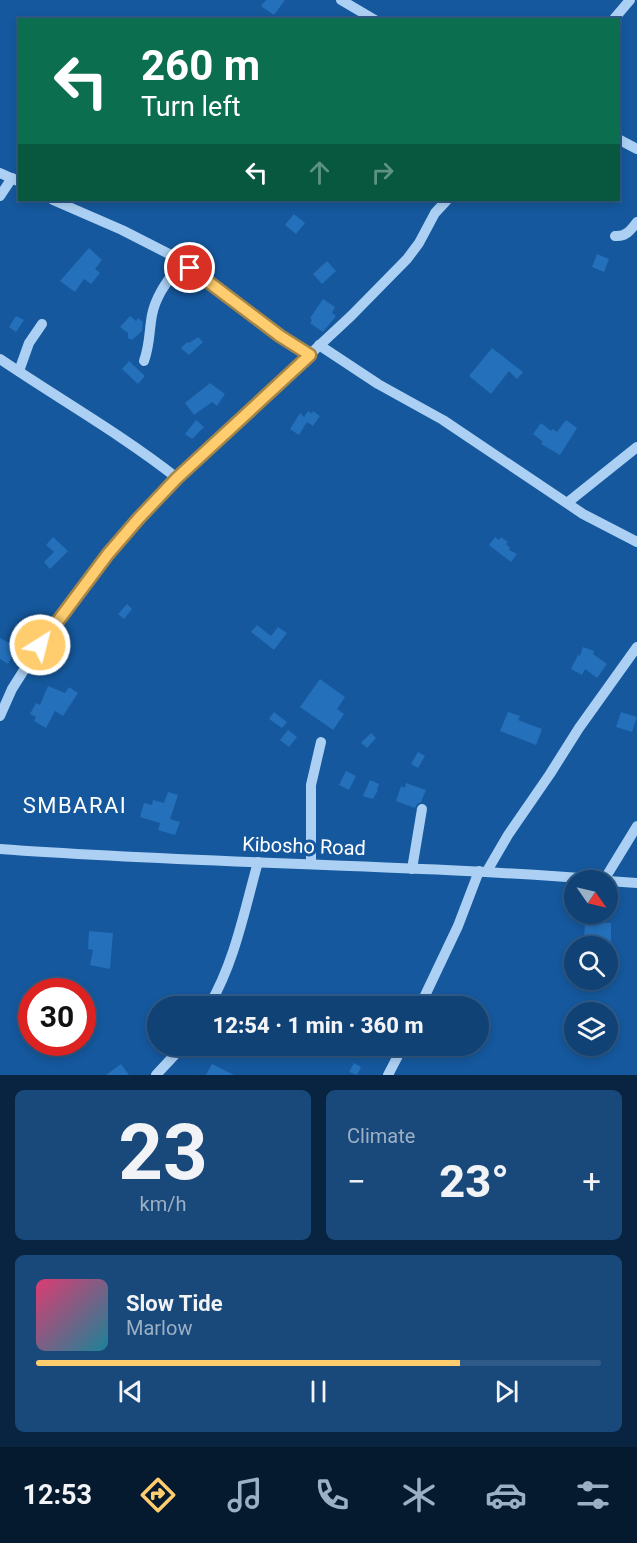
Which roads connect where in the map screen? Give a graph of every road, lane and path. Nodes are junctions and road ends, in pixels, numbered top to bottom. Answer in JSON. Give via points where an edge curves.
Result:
{"nodes":[{"id":1,"x":340,"y":0,"type":"edge"},
{"id":2,"x":630,"y":0,"type":"edge"},
{"id":3,"x":372,"y":18,"type":"edge"},
{"id":4,"x":615,"y":18,"type":"edge"},
{"id":5,"x":620,"y":140,"type":"edge"},
{"id":6,"x":637,"y":149,"type":"edge"},
{"id":7,"x":0,"y":173,"type":"edge"},
{"id":8,"x":16,"y":180,"type":"edge"},
{"id":9,"x":0,"y":196,"type":"edge"},
{"id":10,"x":55,"y":201,"type":"edge"},
{"id":11,"x":446,"y":201,"type":"edge"},
{"id":12,"x":637,"y":222,"type":"edge"},
{"id":13,"x":615,"y":236,"type":"dead end"},
{"id":14,"x":181,"y":262,"type":"junction"},
{"id":15,"x":42,"y":324,"type":"dead end"},
{"id":16,"x":319,"y":345,"type":"junction"},
{"id":17,"x":310,"y":355,"type":"junction"},
{"id":18,"x":0,"y":359,"type":"edge"},
{"id":19,"x":144,"y":360,"type":"dead end"},
{"id":20,"x":18,"y":371,"type":"junction"},
{"id":21,"x":637,"y":447,"type":"edge"},
{"id":22,"x":177,"y":478,"type":"junction"},
{"id":23,"x":567,"y":503,"type":"junction"},
{"id":24,"x":637,"y":542,"type":"edge"},
{"id":25,"x":637,"y":647,"type":"edge"},
{"id":26,"x":0,"y":716,"type":"edge"},
{"id":27,"x":321,"y":742,"type":"dead end"},
{"id":28,"x":422,"y":809,"type":"dead end"},
{"id":29,"x":637,"y":826,"type":"edge"},
{"id":30,"x":0,"y":849,"type":"edge"},
{"id":31,"x":258,"y":862,"type":"junction"},
{"id":32,"x":310,"y":864,"type":"junction"},
{"id":33,"x":412,"y":869,"type":"junction"},
{"id":34,"x":612,"y":870,"type":"edge"},
{"id":35,"x":483,"y":871,"type":"junction"},
{"id":36,"x":564,"y":877,"type":"edge"},
{"id":37,"x":618,"y":881,"type":"edge"},
{"id":38,"x":637,"y":883,"type":"edge"},
{"id":39,"x":215,"y":996,"type":"edge"},
{"id":40,"x":425,"y":996,"type":"edge"},
{"id":41,"x":174,"y":1056,"type":"edge"},
{"id":42,"x":398,"y":1056,"type":"edge"},
{"id":43,"x":156,"y":1075,"type":"edge"},
{"id":44,"x":388,"y":1075,"type":"edge"}],
"edges":[{"from":1,"to":3,"type":"street"},
{"from":2,"to":4,"type":"street"},
{"from":5,"to":6,"type":"street"},
{"from":7,"to":8,"type":"street"},
{"from":8,"to":9,"type":"street"},
{"from":10,"to":14,"type":"street","via":[[122,230]]},
{"from":11,"to":16,"type":"street","via":[[407,259]]},
{"from":12,"to":13,"type":"street","via":[[628,233]]},
{"from":14,"to":17,"type":"street"},
{"from":14,"to":19,"type":"street","via":[[155,303]]},
{"from":15,"to":20,"type":"street"},
{"from":16,"to":17,"type":"street"},
{"from":16,"to":23,"type":"street"},
{"from":17,"to":22,"type":"street"},
{"from":18,"to":20,"type":"street"},
{"from":20,"to":22,"type":"street"},
{"from":21,"to":23,"type":"street"},
{"from":22,"to":26,"type":"street","via":[[108,554],[48,632],[12,688]]},
{"from":23,"to":24,"type":"street"},
{"from":25,"to":35,"type":"street"},
{"from":27,"to":32,"type":"street","via":[[310,785]]},
{"from":28,"to":33,"type":"street"},
{"from":29,"to":34,"type":"street"},
{"from":30,"to":31,"type":"street","name":"Kibosho Road"},
{"from":31,"to":32,"type":"street","name":"Kibosho Road"},
{"from":31,"to":39,"type":"street","via":[[233,955]]},
{"from":32,"to":33,"type":"street","name":"Kibosho Road"},
{"from":33,"to":35,"type":"street","name":"Kibosho Road"},
{"from":35,"to":36,"type":"street","name":"Kibosho Road"},
{"from":35,"to":40,"type":"street"},
{"from":37,"to":38,"type":"street","name":"Kibosho Road"},
{"from":41,"to":43,"type":"street"},
{"from":42,"to":44,"type":"street"}]}
